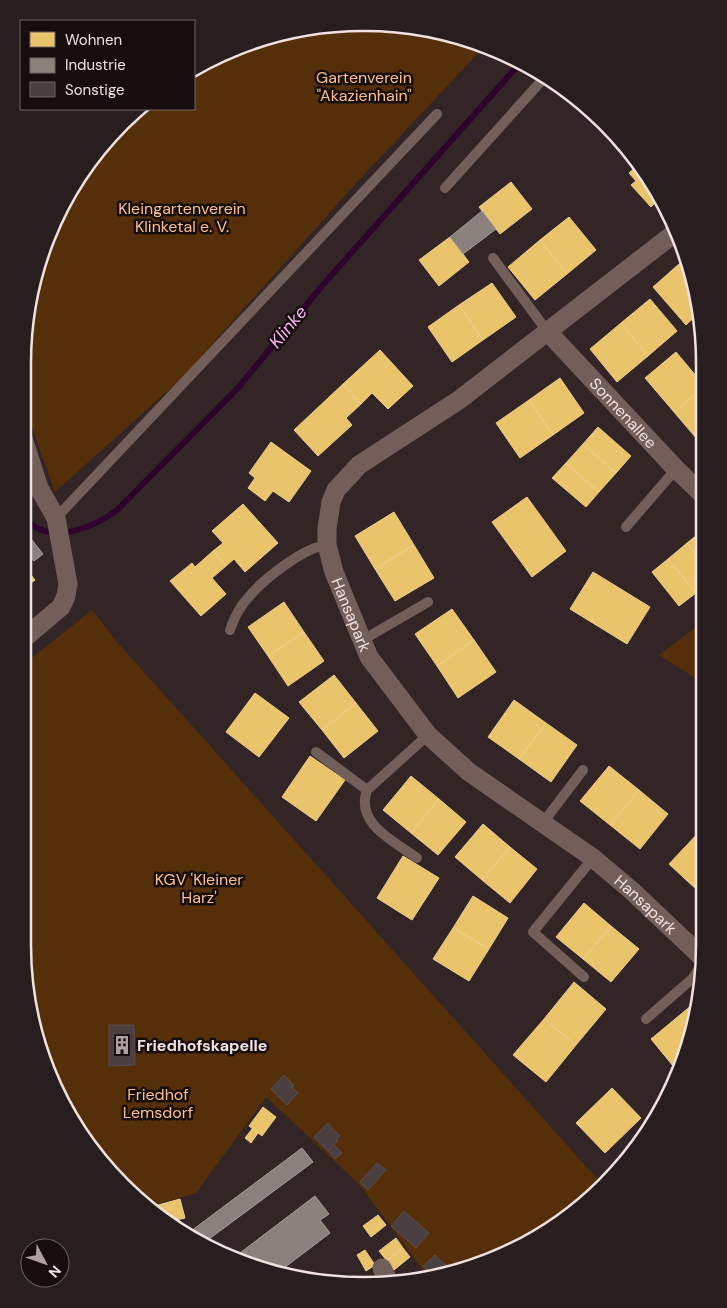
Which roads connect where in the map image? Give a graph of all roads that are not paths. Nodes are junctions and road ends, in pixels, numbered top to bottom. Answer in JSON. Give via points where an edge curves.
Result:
{"nodes":[{"id":1,"x":540,"y":82,"type":"edge"},
{"id":2,"x":437,"y":114,"type":"dead end"},
{"id":3,"x":445,"y":188,"type":"dead end"},
{"id":4,"x":670,"y":236,"type":"edge"},
{"id":5,"x":493,"y":258,"type":"dead end"},
{"id":6,"x":546,"y":331,"type":"junction"},
{"id":7,"x":31,"y":463,"type":"edge"},
{"id":8,"x":676,"y":469,"type":"junction"},
{"id":9,"x":696,"y":488,"type":"edge"},
{"id":10,"x":57,"y":523,"type":"junction"},
{"id":11,"x":626,"y":528,"type":"dead end"},
{"id":12,"x":328,"y":545,"type":"junction"},
{"id":13,"x":428,"y":602,"type":"dead end"},
{"id":14,"x":230,"y":630,"type":"dead end"},
{"id":15,"x":31,"y":633,"type":"edge"},
{"id":16,"x":361,"y":641,"type":"junction"},
{"id":17,"x":428,"y":736,"type":"junction"},
{"id":18,"x":316,"y":752,"type":"dead end"},
{"id":19,"x":583,"y":770,"type":"dead end"},
{"id":20,"x":367,"y":790,"type":"junction"},
{"id":21,"x":542,"y":824,"type":"junction"},
{"id":22,"x":417,"y":858,"type":"dead end"},
{"id":23,"x":593,"y":858,"type":"junction"},
{"id":24,"x":696,"y":952,"type":"edge"},
{"id":25,"x":694,"y":976,"type":"edge"},
{"id":26,"x":584,"y":977,"type":"dead end"},
{"id":27,"x":646,"y":1018,"type":"dead end"}],
"edges":[{"from":1,"to":3,"type":"lane"},
{"from":2,"to":10,"type":"lane"},
{"from":4,"to":6,"type":"street","name":"Hansapark"},
{"from":5,"to":6,"type":"lane"},
{"from":6,"to":8,"type":"street","name":"Sonnenallee"},
{"from":6,"to":12,"type":"street","name":"Hansapark","via":[[459,400],[351,472],[339,485],[331,502]]},
{"from":7,"to":10,"type":"street","via":[[39,488]]},
{"from":8,"to":9,"type":"street","name":"Sonnenallee"},
{"from":8,"to":11,"type":"lane"},
{"from":10,"to":15,"type":"street","via":[[68,584],[65,600],[56,613]]},
{"from":12,"to":14,"type":"lane","via":[[304,553],[258,587],[241,606]]},
{"from":12,"to":16,"type":"street","name":"Hansapark","via":[[334,572]]},
{"from":13,"to":16,"type":"lane"},
{"from":16,"to":17,"type":"street","name":"Hansapark","via":[[369,657]]},
{"from":17,"to":20,"type":"lane"},
{"from":17,"to":21,"type":"street","name":"Hansapark","via":[[469,772]]},
{"from":18,"to":20,"type":"lane"},
{"from":19,"to":21,"type":"lane"},
{"from":20,"to":22,"type":"lane","via":[[363,801],[371,824]]},
{"from":21,"to":23,"type":"street","name":"Hansapark"},
{"from":23,"to":24,"type":"street","name":"Hansapark"},
{"from":23,"to":26,"type":"lane","via":[[533,932]]},
{"from":25,"to":27,"type":"lane"}]}
